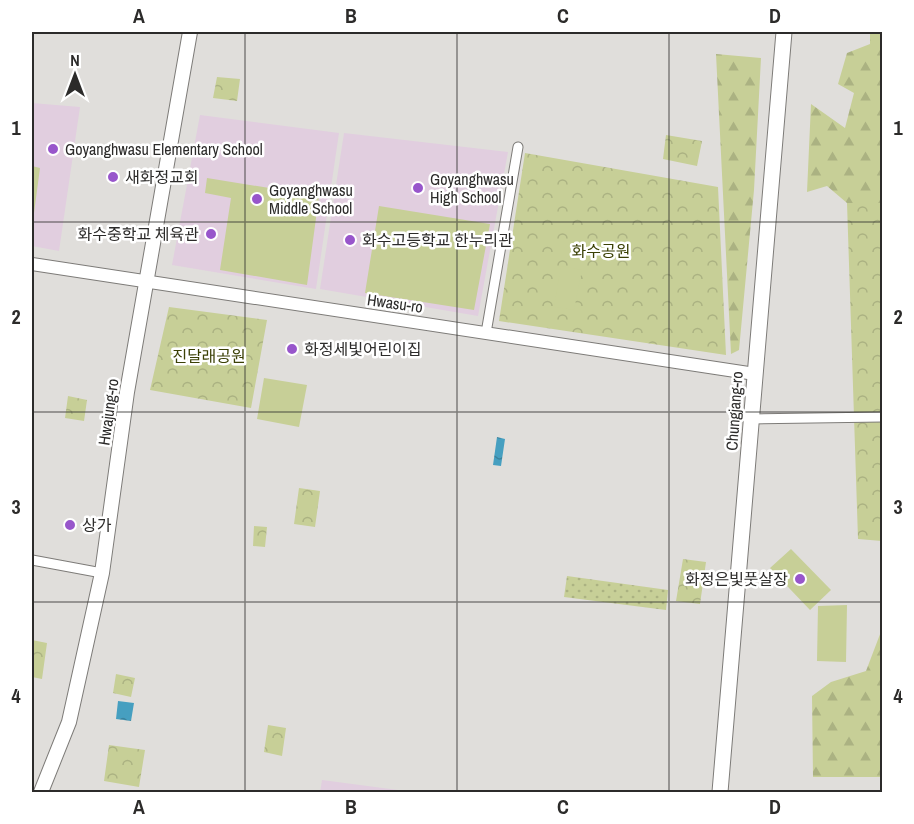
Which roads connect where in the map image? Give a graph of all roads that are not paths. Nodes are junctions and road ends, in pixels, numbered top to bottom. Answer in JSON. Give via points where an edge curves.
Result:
{"nodes":[{"id":1,"x":190,"y":32,"type":"edge"},
{"id":2,"x":784,"y":32,"type":"edge"},
{"id":3,"x":518,"y":147,"type":"dead end"},
{"id":4,"x":32,"y":264,"type":"edge"},
{"id":5,"x":148,"y":282,"type":"junction"},
{"id":6,"x":486,"y":333,"type":"junction"},
{"id":7,"x":754,"y":374,"type":"junction"},
{"id":8,"x":882,"y":417,"type":"edge"},
{"id":9,"x":751,"y":419,"type":"junction"},
{"id":10,"x":32,"y":560,"type":"edge"},
{"id":11,"x":102,"y":573,"type":"junction"},
{"id":12,"x":41,"y":792,"type":"edge"},
{"id":13,"x":720,"y":792,"type":"edge"}],
"edges":[{"from":1,"to":5,"type":"main road","name":"Hwajung-ro"},
{"from":2,"to":7,"type":"main road","name":"Chungjang-ro"},
{"from":3,"to":6,"type":"street"},
{"from":4,"to":5,"type":"street","name":"Hwasu-ro"},
{"from":5,"to":6,"type":"street","name":"Hwasu-ro"},
{"from":5,"to":11,"type":"main road","name":"Hwajung-ro","via":[[127,392]]},
{"from":6,"to":7,"type":"street","name":"Hwasu-ro"},
{"from":7,"to":9,"type":"main road","name":"Chungjang-ro"},
{"from":8,"to":9,"type":"street"},
{"from":9,"to":13,"type":"main road","name":"Chungjang-ro"},
{"from":10,"to":11,"type":"street"},
{"from":11,"to":12,"type":"main road","name":"Hwajung-ro","via":[[69,722]]}]}
